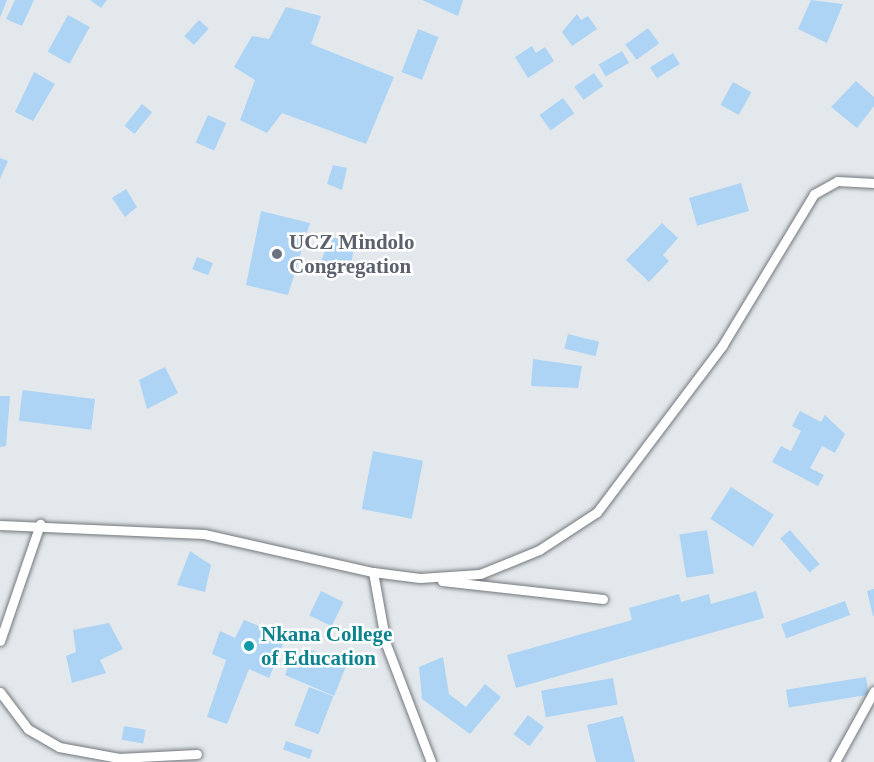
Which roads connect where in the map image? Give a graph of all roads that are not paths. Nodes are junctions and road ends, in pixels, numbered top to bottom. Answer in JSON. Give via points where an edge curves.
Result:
{"nodes":[{"id":1,"x":874,"y":183,"type":"edge"},
{"id":2,"x":40,"y":524,"type":"junction"},
{"id":3,"x":0,"y":525,"type":"edge"},
{"id":4,"x":373,"y":572,"type":"junction"},
{"id":5,"x":420,"y":578,"type":"junction"},
{"id":6,"x":603,"y":599,"type":"dead end"},
{"id":7,"x":0,"y":641,"type":"edge"},
{"id":8,"x":874,"y":691,"type":"edge"},
{"id":9,"x":0,"y":692,"type":"edge"},
{"id":10,"x":197,"y":754,"type":"dead end"},
{"id":11,"x":431,"y":762,"type":"edge"},
{"id":12,"x":835,"y":762,"type":"edge"}],
"edges":[{"from":1,"to":5,"type":"lane","via":[[837,181],[814,194],[722,346],[597,512],[539,550],[480,574]]},
{"from":2,"to":3,"type":"lane"},
{"from":2,"to":4,"type":"lane","via":[[204,534]]},
{"from":2,"to":7,"type":"lane"},
{"from":4,"to":5,"type":"lane"},
{"from":4,"to":11,"type":"lane","via":[[386,644]]},
{"from":5,"to":6,"type":"lane"},
{"from":8,"to":12,"type":"lane"},
{"from":9,"to":10,"type":"lane","via":[[28,729],[59,747],[119,758]]}]}
